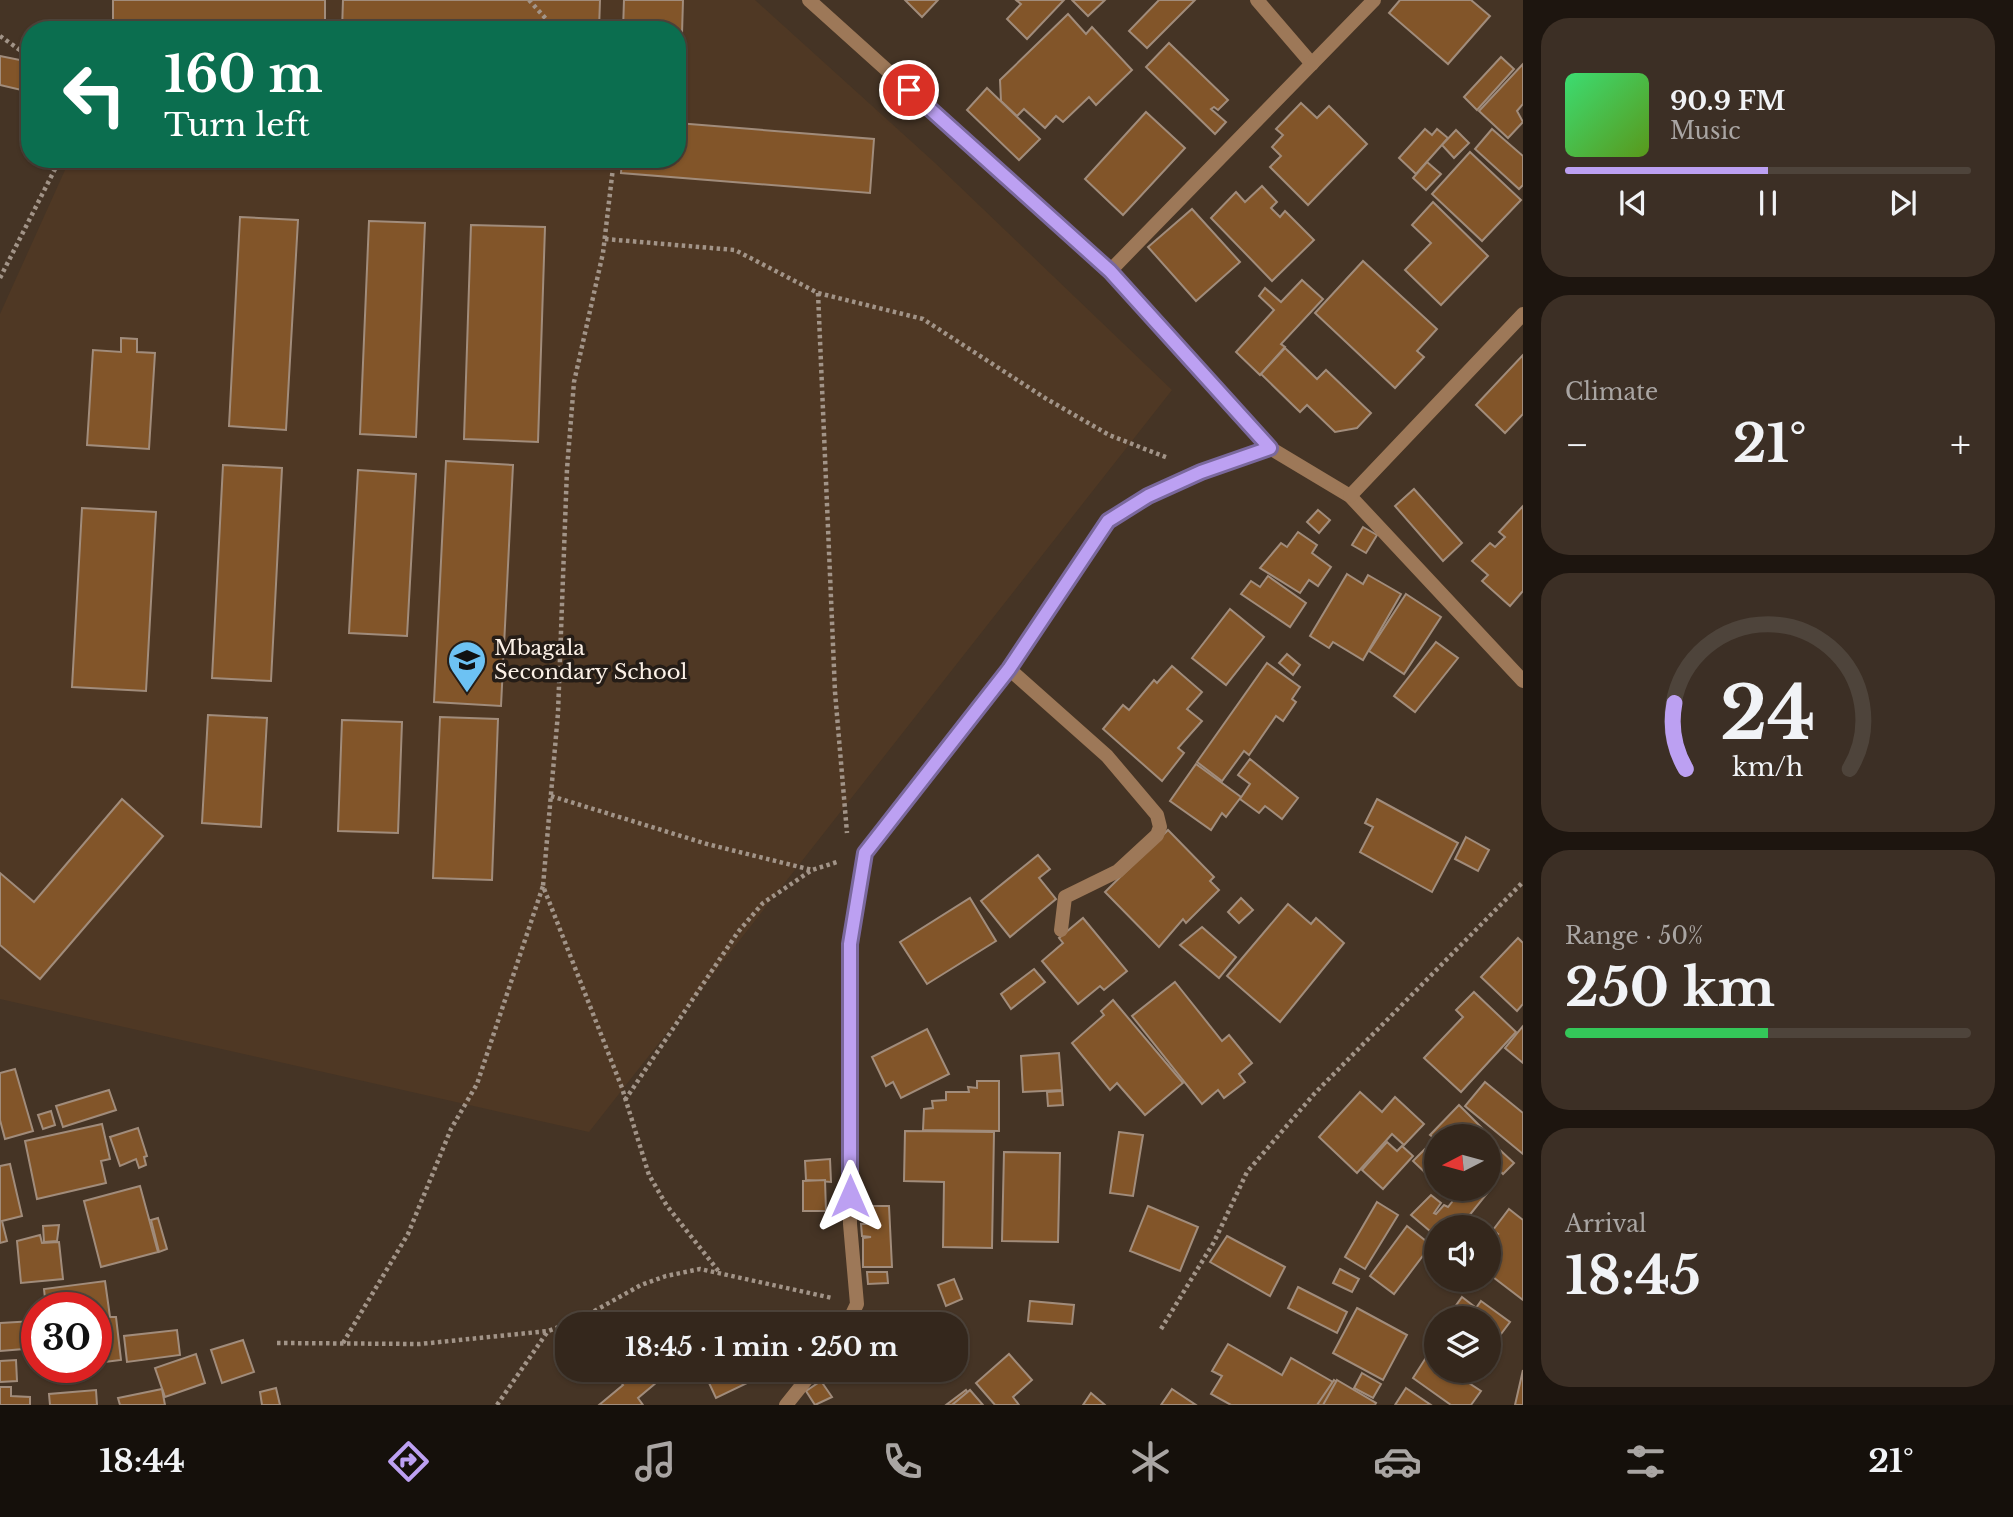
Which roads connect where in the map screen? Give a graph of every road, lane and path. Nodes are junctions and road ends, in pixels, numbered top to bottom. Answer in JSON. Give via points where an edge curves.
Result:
{"nodes":[{"id":1,"x":529,"y":0,"type":"edge"},
{"id":2,"x":808,"y":0,"type":"edge"},
{"id":3,"x":1257,"y":0,"type":"edge"},
{"id":4,"x":1374,"y":0,"type":"edge"},
{"id":5,"x":548,"y":21,"type":"edge"},
{"id":6,"x":0,"y":36,"type":"edge"},
{"id":7,"x":21,"y":51,"type":"edge"},
{"id":8,"x":1312,"y":64,"type":"junction"},
{"id":9,"x":55,"y":168,"type":"edge"},
{"id":10,"x":613,"y":168,"type":"edge"},
{"id":11,"x":605,"y":239,"type":"junction"},
{"id":12,"x":1110,"y":271,"type":"junction"},
{"id":13,"x":0,"y":278,"type":"edge"},
{"id":14,"x":818,"y":293,"type":"junction"},
{"id":15,"x":1523,"y":314,"type":"edge"},
{"id":16,"x":1270,"y":448,"type":"junction"},
{"id":17,"x":1201,"y":472,"type":"junction"},
{"id":18,"x":1350,"y":496,"type":"junction"},
{"id":19,"x":1009,"y":669,"type":"junction"},
{"id":20,"x":1523,"y":681,"type":"edge"},
{"id":21,"x":551,"y":796,"type":"junction"},
{"id":22,"x":865,"y":853,"type":"junction"},
{"id":23,"x":849,"y":858,"type":"junction"},
{"id":24,"x":812,"y":870,"type":"junction"},
{"id":25,"x":1523,"y":882,"type":"edge"},
{"id":26,"x":544,"y":886,"type":"junction"},
{"id":27,"x":1061,"y":930,"type":"dead end"},
{"id":28,"x":625,"y":1100,"type":"junction"},
{"id":29,"x":720,"y":1273,"type":"junction"},
{"id":30,"x":857,"y":1304,"type":"junction"},
{"id":31,"x":853,"y":1312,"type":"edge"},
{"id":32,"x":1161,"y":1329,"type":"dead end"},
{"id":33,"x":548,"y":1331,"type":"junction"},
{"id":34,"x":277,"y":1343,"type":"dead end"},
{"id":35,"x":342,"y":1344,"type":"junction"},
{"id":36,"x":804,"y":1382,"type":"edge"},
{"id":37,"x":497,"y":1405,"type":"edge"},
{"id":38,"x":786,"y":1405,"type":"edge"}],
"edges":[{"from":1,"to":5,"type":"path"},
{"from":2,"to":12,"type":"street"},
{"from":3,"to":8,"type":"street"},
{"from":4,"to":8,"type":"street"},
{"from":6,"to":7,"type":"path"},
{"from":8,"to":12,"type":"street"},
{"from":9,"to":13,"type":"path"},
{"from":10,"to":11,"type":"path"},
{"from":11,"to":14,"type":"path","via":[[735,250]]},
{"from":11,"to":21,"type":"path","via":[[574,382]]},
{"from":12,"to":16,"type":"street"},
{"from":14,"to":17,"type":"path","via":[[923,319],[1109,435]]},
{"from":14,"to":23,"type":"path","via":[[835,692]]},
{"from":15,"to":18,"type":"street"},
{"from":16,"to":17,"type":"street"},
{"from":16,"to":18,"type":"street"},
{"from":17,"to":19,"type":"street","via":[[1108,521]]},
{"from":18,"to":20,"type":"street"},
{"from":19,"to":22,"type":"street"},
{"from":19,"to":27,"type":"street","via":[[1107,756],[1157,815],[1160,827],[1118,872],[1065,897]]},
{"from":21,"to":24,"type":"path","via":[[707,844]]},
{"from":21,"to":26,"type":"path"},
{"from":22,"to":23,"type":"path"},
{"from":22,"to":30,"type":"street","via":[[850,944],[850,1224]]},
{"from":23,"to":24,"type":"path"},
{"from":24,"to":28,"type":"path","via":[[763,903],[738,932]]},
{"from":25,"to":32,"type":"path","via":[[1315,1093],[1247,1172],[1214,1242]]},
{"from":26,"to":28,"type":"path"},
{"from":26,"to":35,"type":"path","via":[[477,1084],[451,1129],[408,1234]]},
{"from":28,"to":29,"type":"path","via":[[649,1175],[667,1206]]},
{"from":29,"to":30,"type":"path"},
{"from":29,"to":33,"type":"path","via":[[700,1269],[666,1276]]},
{"from":30,"to":31,"type":"street"},
{"from":33,"to":35,"type":"path","via":[[419,1344]]},
{"from":33,"to":37,"type":"path"},
{"from":34,"to":35,"type":"path"},
{"from":36,"to":38,"type":"street"}]}
